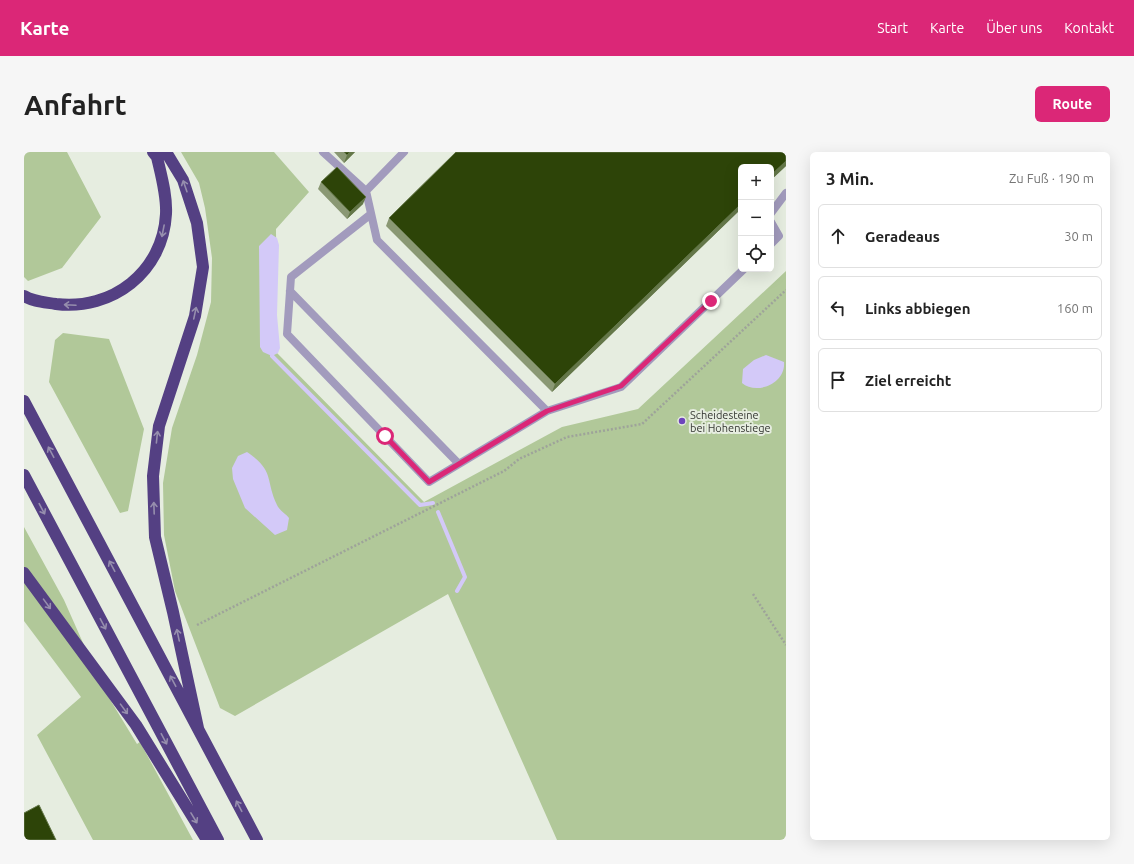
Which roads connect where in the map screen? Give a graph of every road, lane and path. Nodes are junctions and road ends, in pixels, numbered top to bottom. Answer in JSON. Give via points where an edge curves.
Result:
{"nodes":[{"id":1,"x":153,"y":152,"type":"edge"},
{"id":2,"x":166,"y":152,"type":"edge"},
{"id":3,"x":323,"y":152,"type":"edge"},
{"id":4,"x":404,"y":152,"type":"edge"},
{"id":5,"x":366,"y":191,"type":"junction"},
{"id":6,"x":786,"y":193,"type":"edge"},
{"id":7,"x":774,"y":209,"type":"edge"},
{"id":8,"x":371,"y":214,"type":"junction"},
{"id":9,"x":774,"y":227,"type":"edge"},
{"id":10,"x":774,"y":241,"type":"edge"},
{"id":11,"x":741,"y":272,"type":"edge"},
{"id":12,"x":786,"y":290,"type":"edge"},
{"id":13,"x":290,"y":291,"type":"junction"},
{"id":14,"x":24,"y":296,"type":"edge"},
{"id":15,"x":24,"y":401,"type":"edge"},
{"id":16,"x":547,"y":411,"type":"junction"},
{"id":17,"x":459,"y":464,"type":"junction"},
{"id":18,"x":24,"y":475,"type":"edge"},
{"id":19,"x":24,"y":573,"type":"edge"},
{"id":20,"x":753,"y":594,"type":"dead end"},
{"id":21,"x":197,"y":625,"type":"dead end"},
{"id":22,"x":786,"y":645,"type":"edge"},
{"id":23,"x":198,"y":728,"type":"junction"},
{"id":24,"x":207,"y":840,"type":"edge"},
{"id":25,"x":218,"y":840,"type":"edge"},
{"id":26,"x":257,"y":840,"type":"edge"}],
"edges":[{"from":1,"to":14,"type":"highway","one_way":true,"via":[[165,192],[166,214],[160,243],[146,269],[121,291],[94,303],[73,306],[33,301]]},
{"from":23,"to":2,"type":"highway","one_way":true,"via":[[155,537],[153,476],[159,426],[195,316],[203,268],[197,223],[183,180]]},
{"from":3,"to":5,"type":"lane"},
{"from":4,"to":5,"type":"lane"},
{"from":5,"to":8,"type":"lane"},
{"from":6,"to":7,"type":"lane"},
{"from":8,"to":13,"type":"lane","via":[[291,277]]},
{"from":8,"to":16,"type":"lane","via":[[377,240]]},
{"from":9,"to":10,"type":"lane","via":[[779,236]]},
{"from":11,"to":16,"type":"lane","via":[[621,386]]},
{"from":12,"to":21,"type":"path","via":[[642,424],[567,437],[519,459],[504,471]]},
{"from":13,"to":17,"type":"lane"},
{"from":13,"to":17,"type":"lane","via":[[287,334],[429,482]]},
{"from":23,"to":15,"type":"highway","one_way":true},
{"from":16,"to":17,"type":"lane"},
{"from":18,"to":25,"type":"highway","one_way":true},
{"from":19,"to":24,"type":"highway","one_way":true,"via":[[136,725]]},
{"from":20,"to":22,"type":"path"},
{"from":26,"to":23,"type":"highway","one_way":true}]}
